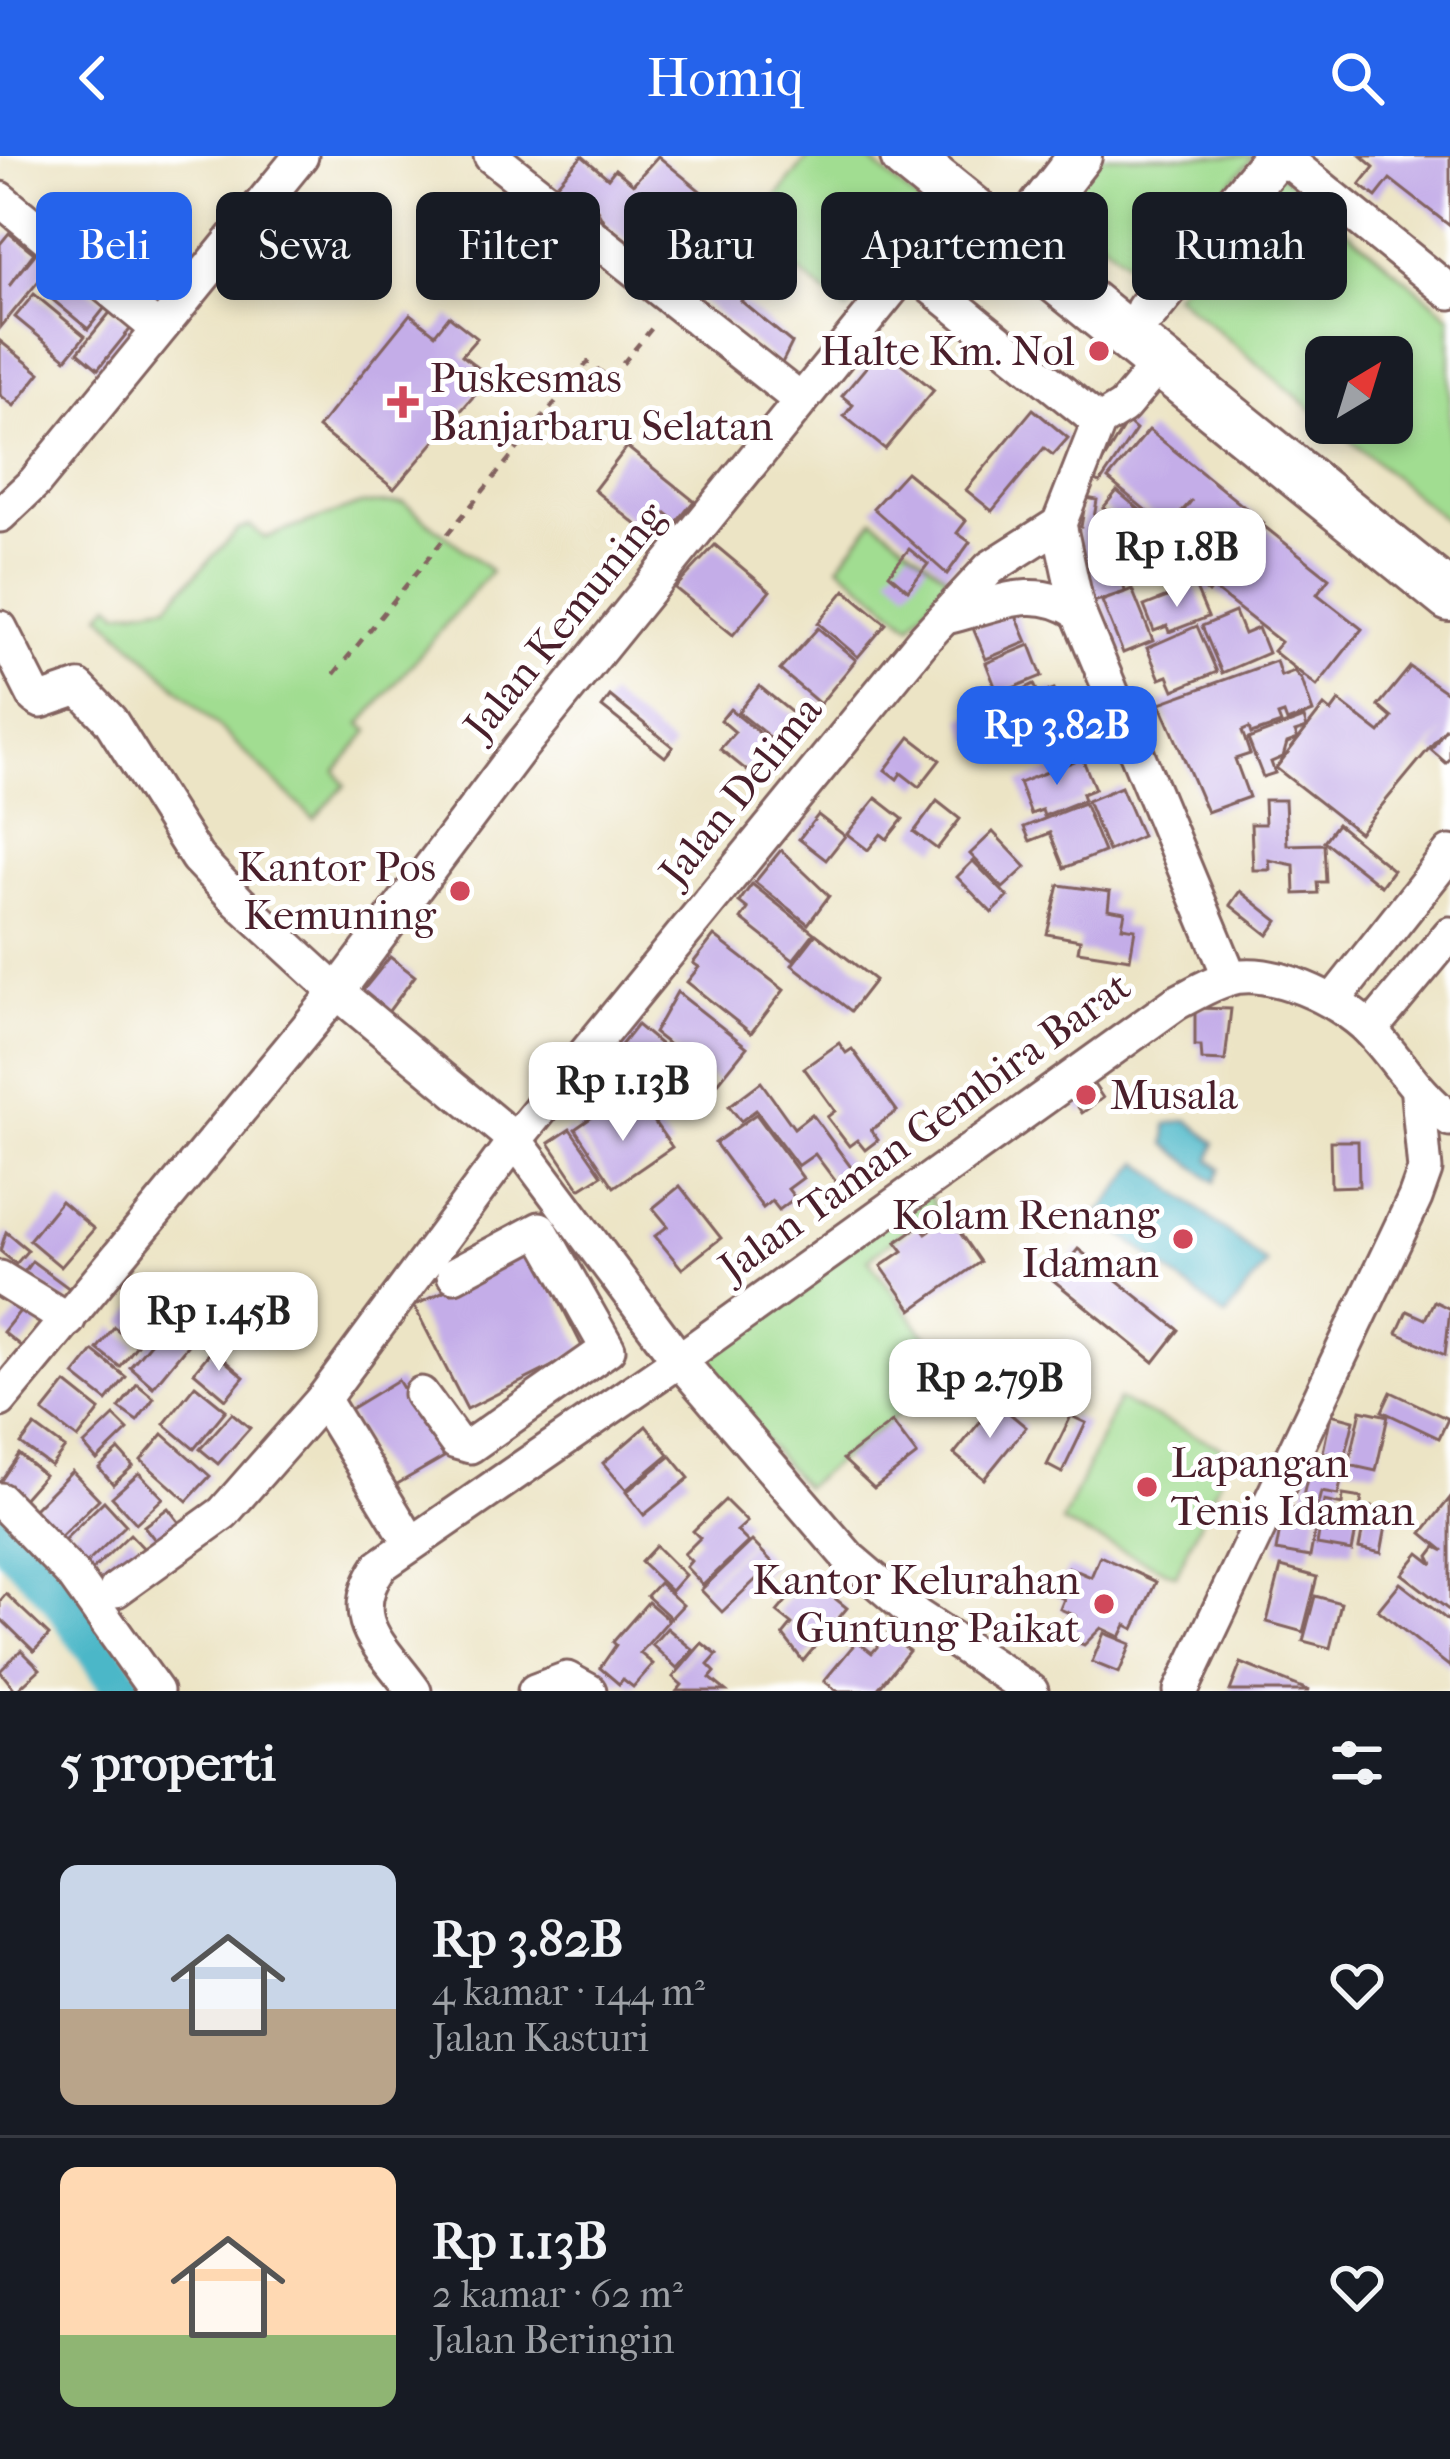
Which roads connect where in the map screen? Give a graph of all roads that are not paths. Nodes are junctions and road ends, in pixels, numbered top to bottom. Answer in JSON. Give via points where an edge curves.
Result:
{"nodes":[{"id":1,"x":301,"y":156,"type":"edge"},
{"id":2,"x":491,"y":156,"type":"edge"},
{"id":3,"x":905,"y":156,"type":"edge"},
{"id":4,"x":1080,"y":156,"type":"edge"},
{"id":5,"x":1279,"y":156,"type":"edge"},
{"id":6,"x":960,"y":179,"type":"edge"},
{"id":7,"x":1052,"y":192,"type":"edge"},
{"id":8,"x":0,"y":199,"type":"edge"},
{"id":9,"x":1108,"y":279,"type":"edge"},
{"id":10,"x":1450,"y":292,"type":"edge"},
{"id":11,"x":883,"y":300,"type":"edge"},
{"id":12,"x":948,"y":300,"type":"edge"},
{"id":13,"x":1147,"y":311,"type":"junction"},
{"id":14,"x":158,"y":328,"type":"junction"},
{"id":15,"x":1160,"y":363,"type":"junction"},
{"id":16,"x":800,"y":400,"type":"junction"},
{"id":17,"x":1100,"y":422,"type":"junction"},
{"id":18,"x":0,"y":515,"type":"edge"},
{"id":19,"x":1059,"y":524,"type":"junction"},
{"id":20,"x":1450,"y":555,"type":"edge"},
{"id":21,"x":1450,"y":597,"type":"edge"},
{"id":22,"x":1078,"y":612,"type":"junction"},
{"id":23,"x":946,"y":617,"type":"junction"},
{"id":24,"x":0,"y":628,"type":"edge"},
{"id":25,"x":1450,"y":853,"type":"edge"},
{"id":26,"x":1450,"y":934,"type":"edge"},
{"id":27,"x":1230,"y":977,"type":"junction"},
{"id":28,"x":337,"y":992,"type":"junction"},
{"id":29,"x":1333,"y":1001,"type":"junction"},
{"id":30,"x":1370,"y":1030,"type":"junction"},
{"id":31,"x":1418,"y":1095,"type":"junction"},
{"id":32,"x":1450,"y":1119,"type":"edge"},
{"id":33,"x":515,"y":1140,"type":"junction"},
{"id":34,"x":1450,"y":1172,"type":"edge"},
{"id":35,"x":1415,"y":1198,"type":"junction"},
{"id":36,"x":598,"y":1251,"type":"junction"},
{"id":37,"x":454,"y":1275,"type":"dead end"},
{"id":38,"x":568,"y":1277,"type":"junction"},
{"id":39,"x":0,"y":1278,"type":"edge"},
{"id":40,"x":68,"y":1320,"type":"junction"},
{"id":41,"x":679,"y":1360,"type":"junction"},
{"id":42,"x":422,"y":1394,"type":"dead end"},
{"id":43,"x":322,"y":1399,"type":"junction"},
{"id":44,"x":0,"y":1400,"type":"edge"},
{"id":45,"x":0,"y":1500,"type":"edge"},
{"id":46,"x":411,"y":1543,"type":"junction"},
{"id":47,"x":116,"y":1590,"type":"dead end"},
{"id":48,"x":156,"y":1691,"type":"edge"},
{"id":49,"x":414,"y":1691,"type":"edge"},
{"id":50,"x":535,"y":1691,"type":"edge"},
{"id":51,"x":589,"y":1691,"type":"edge"},
{"id":52,"x":1031,"y":1691,"type":"edge"},
{"id":53,"x":1181,"y":1691,"type":"edge"}],
"edges":[{"from":1,"to":14,"type":"street"},
{"from":2,"to":16,"type":"street"},
{"from":3,"to":6,"type":"highway"},
{"from":4,"to":7,"type":"main road"},
{"from":5,"to":10,"type":"street"},
{"from":5,"to":13,"type":"main road"},
{"from":6,"to":15,"type":"highway"},
{"from":8,"to":14,"type":"street"},
{"from":9,"to":13,"type":"highway"},
{"from":11,"to":16,"type":"street","name":"Jalan Kemuning"},
{"from":12,"to":17,"type":"street"},
{"from":13,"to":20,"type":"highway"},
{"from":14,"to":18,"type":"street"},
{"from":15,"to":17,"type":"street"},
{"from":15,"to":21,"type":"highway"},
{"from":16,"to":28,"type":"street","name":"Jalan Kemuning","via":[[413,884]]},
{"from":17,"to":19,"type":"street"},
{"from":19,"to":22,"type":"street"},
{"from":19,"to":23,"type":"street","name":"Jalan Delima","via":[[990,568]]},
{"from":22,"to":23,"type":"street","via":[[1028,594]]},
{"from":22,"to":27,"type":"street"},
{"from":23,"to":33,"type":"street","name":"Jalan Delima"},
{"from":24,"to":28,"type":"street","via":[[35,697],[79,688],[110,720],[197,857]]},
{"from":25,"to":29,"type":"street"},
{"from":26,"to":30,"type":"street"},
{"from":27,"to":29,"type":"street"},
{"from":27,"to":41,"type":"street","name":"Jalan Taman Gembira Barat","via":[[1176,1003]]},
{"from":28,"to":33,"type":"street"},
{"from":28,"to":40,"type":"street","name":"Jalan Kemuning"},
{"from":29,"to":30,"type":"street"},
{"from":30,"to":31,"type":"street"},
{"from":31,"to":32,"type":"street"},
{"from":31,"to":35,"type":"street","via":[[1425,1170]]},
{"from":33,"to":36,"type":"street"},
{"from":33,"to":43,"type":"street","name":"Jalan Delima"},
{"from":34,"to":35,"type":"street"},
{"from":35,"to":53,"type":"street"},
{"from":36,"to":38,"type":"street"},
{"from":36,"to":41,"type":"street"},
{"from":37,"to":38,"type":"street","via":[[540,1228]]},
{"from":38,"to":42,"type":"street","via":[[608,1349],[470,1445],[456,1442]]},
{"from":39,"to":40,"type":"street"},
{"from":40,"to":44,"type":"street","name":"Jalan Kemuning"},
{"from":41,"to":46,"type":"street","name":"Jalan Taman Gembira Barat"},
{"from":41,"to":52,"type":"street","via":[[849,1558],[917,1616]]},
{"from":43,"to":46,"type":"street"},
{"from":43,"to":47,"type":"street","name":"Jalan Delima","via":[[223,1513]]},
{"from":45,"to":48,"type":"street","via":[[74,1576]]},
{"from":46,"to":49,"type":"street","name":"Jalan Taman Gembira Barat","via":[[380,1566],[360,1603],[364,1622]]},
{"from":50,"to":51,"type":"street","via":[[567,1679]]}]}
